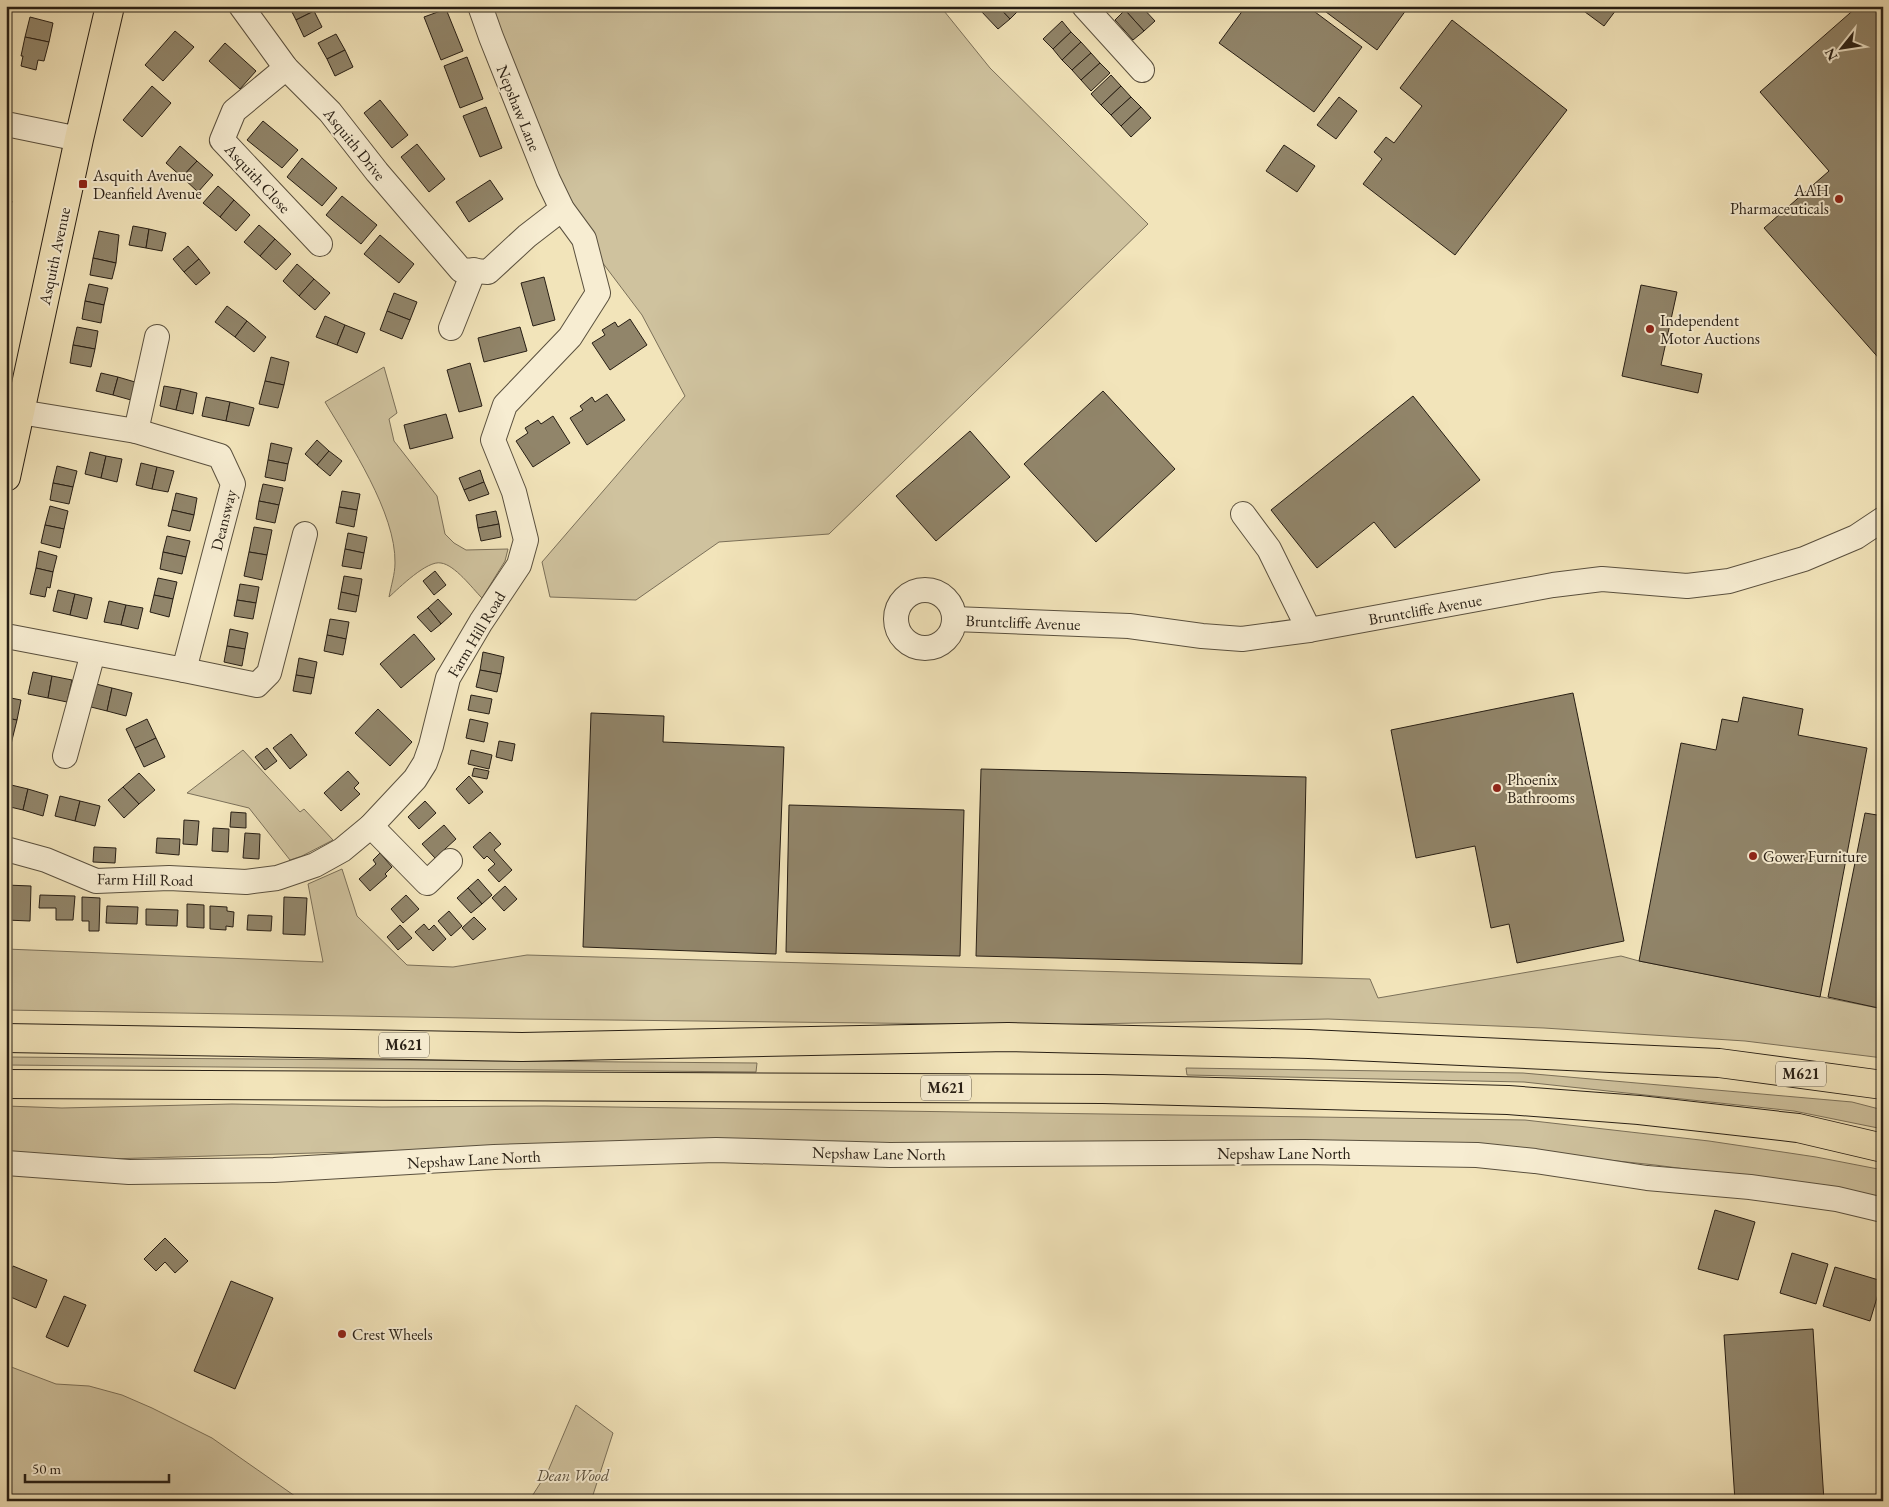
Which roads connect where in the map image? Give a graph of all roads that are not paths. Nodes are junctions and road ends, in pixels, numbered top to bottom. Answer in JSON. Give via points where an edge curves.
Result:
{"nodes":[{"id":1,"x":110,"y":6,"type":"edge"},
{"id":2,"x":241,"y":6,"type":"edge"},
{"id":3,"x":480,"y":6,"type":"edge"},
{"id":4,"x":1084,"y":6,"type":"edge"},
{"id":5,"x":286,"y":68,"type":"junction"},
{"id":6,"x":1142,"y":70,"type":"dead end"},
{"id":7,"x":6,"y":124,"type":"edge"},
{"id":8,"x":79,"y":139,"type":"junction"},
{"id":9,"x":562,"y":209,"type":"junction"},
{"id":10,"x":320,"y":244,"type":"dead end"},
{"id":11,"x":474,"y":270,"type":"junction"},
{"id":12,"x":451,"y":328,"type":"dead end"},
{"id":13,"x":157,"y":337,"type":"dead end"},
{"id":14,"x":20,"y":412,"type":"junction"},
{"id":15,"x":136,"y":431,"type":"junction"},
{"id":16,"x":6,"y":477,"type":"edge"},
{"id":17,"x":1243,"y":514,"type":"dead end"},
{"id":18,"x":1883,"y":519,"type":"edge"},
{"id":19,"x":305,"y":534,"type":"dead end"},
{"id":20,"x":954,"y":619,"type":"dead end"},
{"id":21,"x":1309,"y":630,"type":"junction"},
{"id":22,"x":6,"y":636,"type":"edge"},
{"id":23,"x":93,"y":653,"type":"junction"},
{"id":24,"x":184,"y":670,"type":"junction"},
{"id":25,"x":65,"y":756,"type":"dead end"},
{"id":26,"x":371,"y":826,"type":"junction"},
{"id":27,"x":6,"y":849,"type":"edge"},
{"id":28,"x":450,"y":861,"type":"dead end"},
{"id":29,"x":6,"y":1038,"type":"edge"},
{"id":30,"x":6,"y":1084,"type":"edge"},
{"id":31,"x":1883,"y":1085,"type":"edge"},
{"id":32,"x":1883,"y":1148,"type":"edge"},
{"id":33,"x":6,"y":1163,"type":"edge"},
{"id":34,"x":1883,"y":1210,"type":"edge"}],
"edges":[{"from":1,"to":8,"type":"main road","name":"Asquith Avenue"},
{"from":2,"to":5,"type":"street","name":"Asquith Drive"},
{"from":3,"to":9,"type":"street","name":"Nepshaw Lane"},
{"from":4,"to":6,"type":"street"},
{"from":5,"to":10,"type":"street","name":"Asquith Close","via":[[234,111],[222,140]]},
{"from":5,"to":11,"type":"street","name":"Asquith Drive","via":[[330,112],[461,270]]},
{"from":7,"to":8,"type":"street"},
{"from":8,"to":14,"type":"main road","name":"Asquith Avenue"},
{"from":9,"to":11,"type":"street","via":[[488,272]]},
{"from":9,"to":26,"type":"street","name":"Farm Hill Road","via":[[584,239],[598,293],[570,337],[506,405],[493,440],[514,492],[526,540],[519,565],[448,678],[425,763],[415,779]]},
{"from":11,"to":12,"type":"street"},
{"from":13,"to":15,"type":"street"},
{"from":14,"to":15,"type":"street","name":"Deansway"},
{"from":14,"to":16,"type":"main road","name":"Asquith Avenue"},
{"from":15,"to":24,"type":"street","name":"Deansway","via":[[220,456],[233,484]]},
{"from":17,"to":21,"type":"street","via":[[1269,549]]},
{"from":18,"to":21,"type":"street","name":"Bruntcliffe Avenue","via":[[1856,537],[1804,559],[1730,581],[1687,586],[1602,579]]},
{"from":19,"to":24,"type":"street","via":[[269,673],[258,692]]},
{"from":20,"to":21,"type":"street","name":"Bruntcliffe Avenue","via":[[1129,626],[1242,639]]},
{"from":22,"to":23,"type":"street"},
{"from":23,"to":24,"type":"street"},
{"from":23,"to":25,"type":"street"},
{"from":26,"to":27,"type":"street","name":"Farm Hill Road","via":[[342,850],[315,865],[277,878],[246,882],[169,878],[96,881],[46,860]]},
{"from":26,"to":28,"type":"street","via":[[427,883]]},
{"from":29,"to":31,"type":"main road","number":"M621","via":[[522,1047],[1008,1037],[1309,1044],[1719,1063]]},
{"from":30,"to":32,"type":"main road","number":"M621","via":[[1093,1089],[1508,1100],[1639,1110],[1798,1128]]},
{"from":33,"to":34,"type":"street","name":"Nepshaw Lane North","via":[[129,1172],[297,1169],[494,1157],[716,1150],[890,1155],[1314,1152],[1477,1155],[1647,1178],[1750,1187],[1837,1199]]}]}
